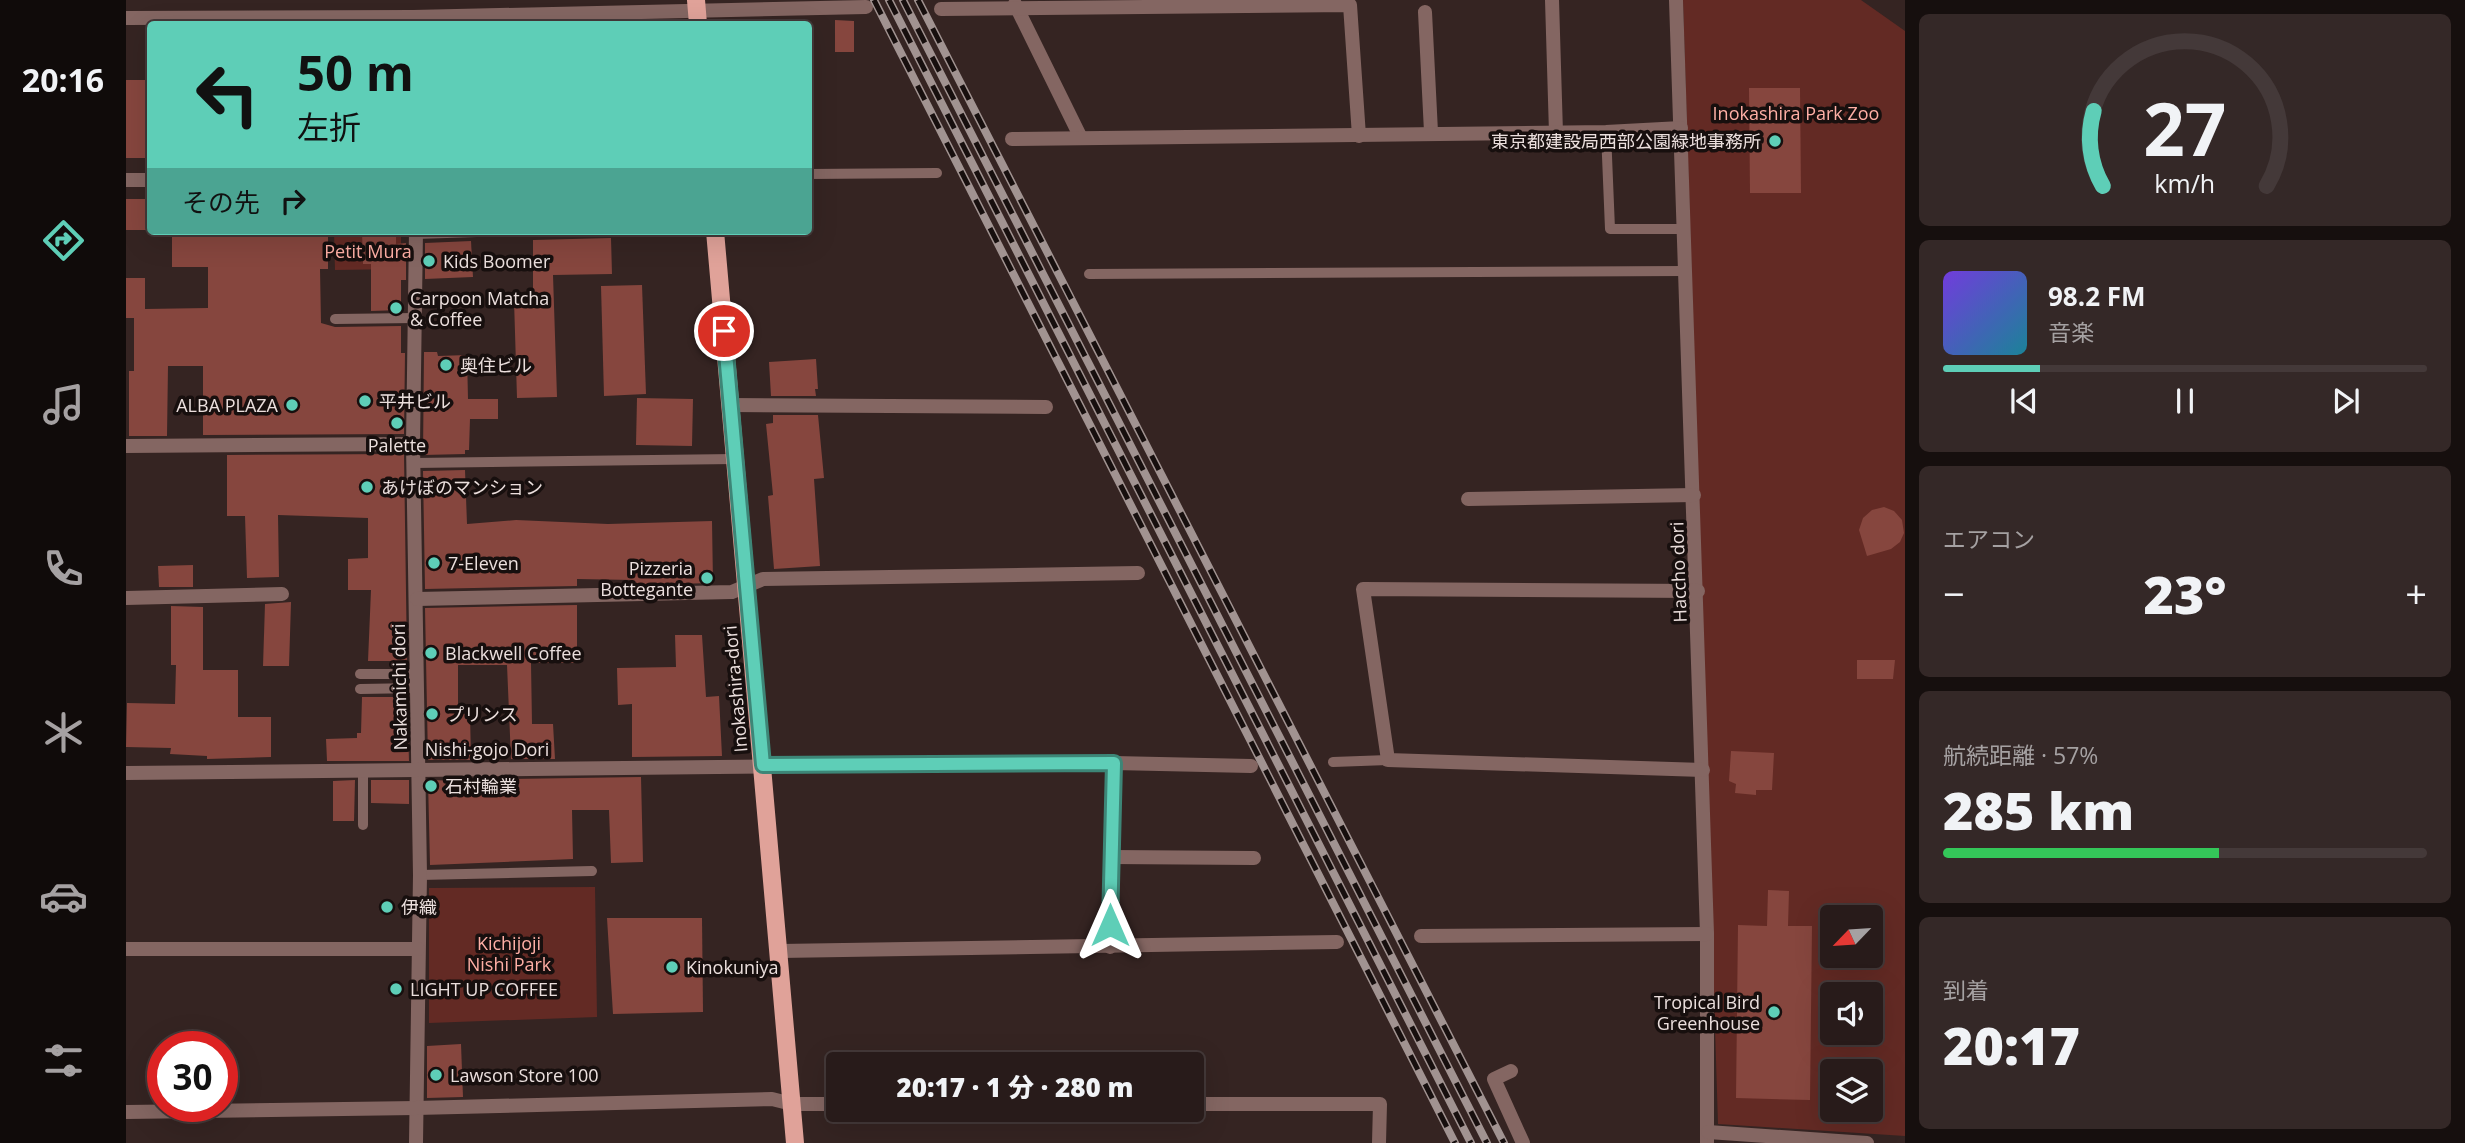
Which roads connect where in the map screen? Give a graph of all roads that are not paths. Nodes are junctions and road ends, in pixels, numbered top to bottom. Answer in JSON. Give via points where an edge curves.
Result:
{"nodes":[{"id":1,"x":413,"y":0,"type":"edge"},
{"id":2,"x":1552,"y":0,"type":"edge"},
{"id":3,"x":1676,"y":0,"type":"edge"},
{"id":4,"x":1015,"y":5,"type":"edge"},
{"id":5,"x":866,"y":7,"type":"dead end"},
{"id":6,"x":941,"y":9,"type":"dead end"},
{"id":7,"x":697,"y":12,"type":"edge"},
{"id":8,"x":1425,"y":12,"type":"dead end"},
{"id":9,"x":126,"y":18,"type":"edge"},
{"id":10,"x":413,"y":21,"type":"edge"},
{"id":11,"x":1681,"y":128,"type":"junction"},
{"id":12,"x":1431,"y":132,"type":"junction"},
{"id":13,"x":1606,"y":132,"type":"junction"},
{"id":14,"x":1556,"y":133,"type":"junction"},
{"id":15,"x":1359,"y":136,"type":"junction"},
{"id":16,"x":1081,"y":138,"type":"junction"},
{"id":17,"x":1012,"y":139,"type":"dead end"},
{"id":18,"x":937,"y":173,"type":"dead end"},
{"id":19,"x":812,"y":174,"type":"edge"},
{"id":20,"x":126,"y":180,"type":"edge"},
{"id":21,"x":147,"y":180,"type":"edge"},
{"id":22,"x":1683,"y":229,"type":"junction"},
{"id":23,"x":416,"y":235,"type":"edge"},
{"id":24,"x":715,"y":235,"type":"edge"},
{"id":25,"x":1685,"y":271,"type":"junction"},
{"id":26,"x":1089,"y":274,"type":"dead end"},
{"id":27,"x":415,"y":318,"type":"junction"},
{"id":28,"x":335,"y":319,"type":"dead end"},
{"id":29,"x":730,"y":405,"type":"junction"},
{"id":30,"x":1046,"y":407,"type":"dead end"},
{"id":31,"x":414,"y":444,"type":"junction"},
{"id":32,"x":126,"y":446,"type":"edge"},
{"id":33,"x":735,"y":459,"type":"junction"},
{"id":34,"x":414,"y":463,"type":"junction"},
{"id":35,"x":1694,"y":495,"type":"junction"},
{"id":36,"x":1468,"y":499,"type":"dead end"},
{"id":37,"x":1138,"y":573,"type":"dead end"},
{"id":38,"x":747,"y":585,"type":"junction"},
{"id":39,"x":1698,"y":592,"type":"junction"},
{"id":40,"x":282,"y":594,"type":"dead end"},
{"id":41,"x":126,"y":598,"type":"edge"},
{"id":42,"x":417,"y":599,"type":"junction"},
{"id":43,"x":360,"y":674,"type":"dead end"},
{"id":44,"x":418,"y":681,"type":"junction"},
{"id":45,"x":360,"y":689,"type":"dead end"},
{"id":46,"x":1388,"y":760,"type":"junction"},
{"id":47,"x":1333,"y":762,"type":"dead end"},
{"id":48,"x":1114,"y":763,"type":"junction"},
{"id":49,"x":763,"y":765,"type":"junction"},
{"id":50,"x":1251,"y":766,"type":"dead end"},
{"id":51,"x":419,"y":768,"type":"junction"},
{"id":52,"x":363,"y":769,"type":"junction"},
{"id":53,"x":1703,"y":770,"type":"junction"},
{"id":54,"x":126,"y":773,"type":"edge"},
{"id":55,"x":363,"y":825,"type":"dead end"},
{"id":56,"x":1110,"y":857,"type":"junction"},
{"id":57,"x":1254,"y":858,"type":"dead end"},
{"id":58,"x":592,"y":871,"type":"dead end"},
{"id":59,"x":420,"y":875,"type":"junction"},
{"id":60,"x":1707,"y":934,"type":"junction"},
{"id":61,"x":1421,"y":936,"type":"dead end"},
{"id":62,"x":1337,"y":942,"type":"dead end"},
{"id":63,"x":1110,"y":947,"type":"junction"},
{"id":64,"x":126,"y":949,"type":"edge"},
{"id":65,"x":418,"y":949,"type":"junction"},
{"id":66,"x":780,"y":951,"type":"junction"},
{"id":67,"x":1511,"y":1071,"type":"dead end"},
{"id":68,"x":792,"y":1104,"type":"junction"},
{"id":69,"x":826,"y":1104,"type":"edge"},
{"id":70,"x":1204,"y":1104,"type":"edge"},
{"id":71,"x":416,"y":1108,"type":"junction"},
{"id":72,"x":126,"y":1112,"type":"edge"},
{"id":73,"x":1707,"y":1138,"type":"edge"},
{"id":74,"x":416,"y":1143,"type":"edge"},
{"id":75,"x":795,"y":1143,"type":"edge"},
{"id":76,"x":1379,"y":1143,"type":"edge"},
{"id":77,"x":1523,"y":1143,"type":"edge"},
{"id":78,"x":1867,"y":1143,"type":"edge"}],
"edges":[{"from":1,"to":10,"type":"street"},
{"from":2,"to":14,"type":"street"},
{"from":3,"to":11,"type":"street","name":"Haccho dori"},
{"from":4,"to":6,"type":"street"},
{"from":4,"to":15,"type":"street","via":[[1350,5]]},
{"from":4,"to":16,"type":"street"},
{"from":5,"to":7,"type":"street"},
{"from":7,"to":10,"type":"street"},
{"from":8,"to":12,"type":"street"},
{"from":9,"to":10,"type":"street"},
{"from":11,"to":13,"type":"street"},
{"from":11,"to":22,"type":"street","name":"Haccho dori"},
{"from":12,"to":14,"type":"street"},
{"from":12,"to":15,"type":"street"},
{"from":13,"to":14,"type":"street"},
{"from":13,"to":22,"type":"lane","via":[[1610,229]]},
{"from":15,"to":16,"type":"street"},
{"from":16,"to":17,"type":"street"},
{"from":18,"to":19,"type":"lane"},
{"from":20,"to":21,"type":"street"},
{"from":22,"to":25,"type":"street","name":"Haccho dori"},
{"from":23,"to":27,"type":"street","name":"Nakamichi dori"},
{"from":24,"to":29,"type":"main road","name":"Inokashira-dori"},
{"from":25,"to":26,"type":"lane"},
{"from":25,"to":35,"type":"street","name":"Haccho dori"},
{"from":27,"to":28,"type":"lane"},
{"from":27,"to":31,"type":"street","name":"Nakamichi dori"},
{"from":29,"to":30,"type":"street"},
{"from":29,"to":33,"type":"main road","name":"Inokashira-dori"},
{"from":31,"to":32,"type":"street"},
{"from":31,"to":34,"type":"street","name":"Nakamichi dori"},
{"from":33,"to":34,"type":"lane"},
{"from":33,"to":38,"type":"main road","name":"Inokashira-dori"},
{"from":34,"to":42,"type":"street","name":"Nakamichi dori"},
{"from":35,"to":36,"type":"street"},
{"from":35,"to":39,"type":"street","name":"Haccho dori"},
{"from":37,"to":38,"type":"street","via":[[763,579]]},
{"from":38,"to":42,"type":"street","via":[[732,592]]},
{"from":38,"to":49,"type":"main road","name":"Inokashira-dori"},
{"from":39,"to":46,"type":"street","via":[[1363,589]]},
{"from":39,"to":53,"type":"street","name":"Haccho dori"},
{"from":40,"to":41,"type":"street"},
{"from":42,"to":44,"type":"street","name":"Nakamichi dori"},
{"from":43,"to":44,"type":"lane"},
{"from":44,"to":45,"type":"lane"},
{"from":44,"to":51,"type":"street","name":"Nakamichi dori"},
{"from":46,"to":47,"type":"lane"},
{"from":46,"to":53,"type":"street"},
{"from":48,"to":49,"type":"street","name":"Nishi-gojo Dori"},
{"from":48,"to":50,"type":"street","name":"Nishi-gojo Dori"},
{"from":48,"to":56,"type":"street"},
{"from":49,"to":51,"type":"street","name":"Nishi-gojo Dori"},
{"from":49,"to":66,"type":"main road","name":"Inokashira-dori"},
{"from":51,"to":52,"type":"street","name":"Nishi-gojo Dori"},
{"from":51,"to":59,"type":"street","name":"Nakamichi dori"},
{"from":52,"to":54,"type":"street","name":"Nishi-gojo Dori"},
{"from":52,"to":55,"type":"lane"},
{"from":53,"to":60,"type":"street","name":"Haccho dori"},
{"from":56,"to":57,"type":"street"},
{"from":56,"to":63,"type":"street"},
{"from":58,"to":59,"type":"lane"},
{"from":59,"to":65,"type":"street","name":"Nakamichi dori"},
{"from":60,"to":61,"type":"street"},
{"from":60,"to":73,"type":"street","name":"Haccho dori"},
{"from":62,"to":63,"type":"street"},
{"from":63,"to":66,"type":"street"},
{"from":64,"to":65,"type":"street"},
{"from":65,"to":71,"type":"street","name":"Nakamichi dori"},
{"from":66,"to":68,"type":"main road","name":"Inokashira-dori"},
{"from":67,"to":77,"type":"street","via":[[1494,1079]]},
{"from":68,"to":69,"type":"street"},
{"from":68,"to":71,"type":"street","via":[[772,1099]]},
{"from":68,"to":75,"type":"main road","name":"Inokashira-dori"},
{"from":70,"to":76,"type":"street","via":[[1380,1104]]},
{"from":71,"to":72,"type":"street"},
{"from":71,"to":74,"type":"street","name":"Nakamichi dori"},
{"from":73,"to":78,"type":"street"}]}
